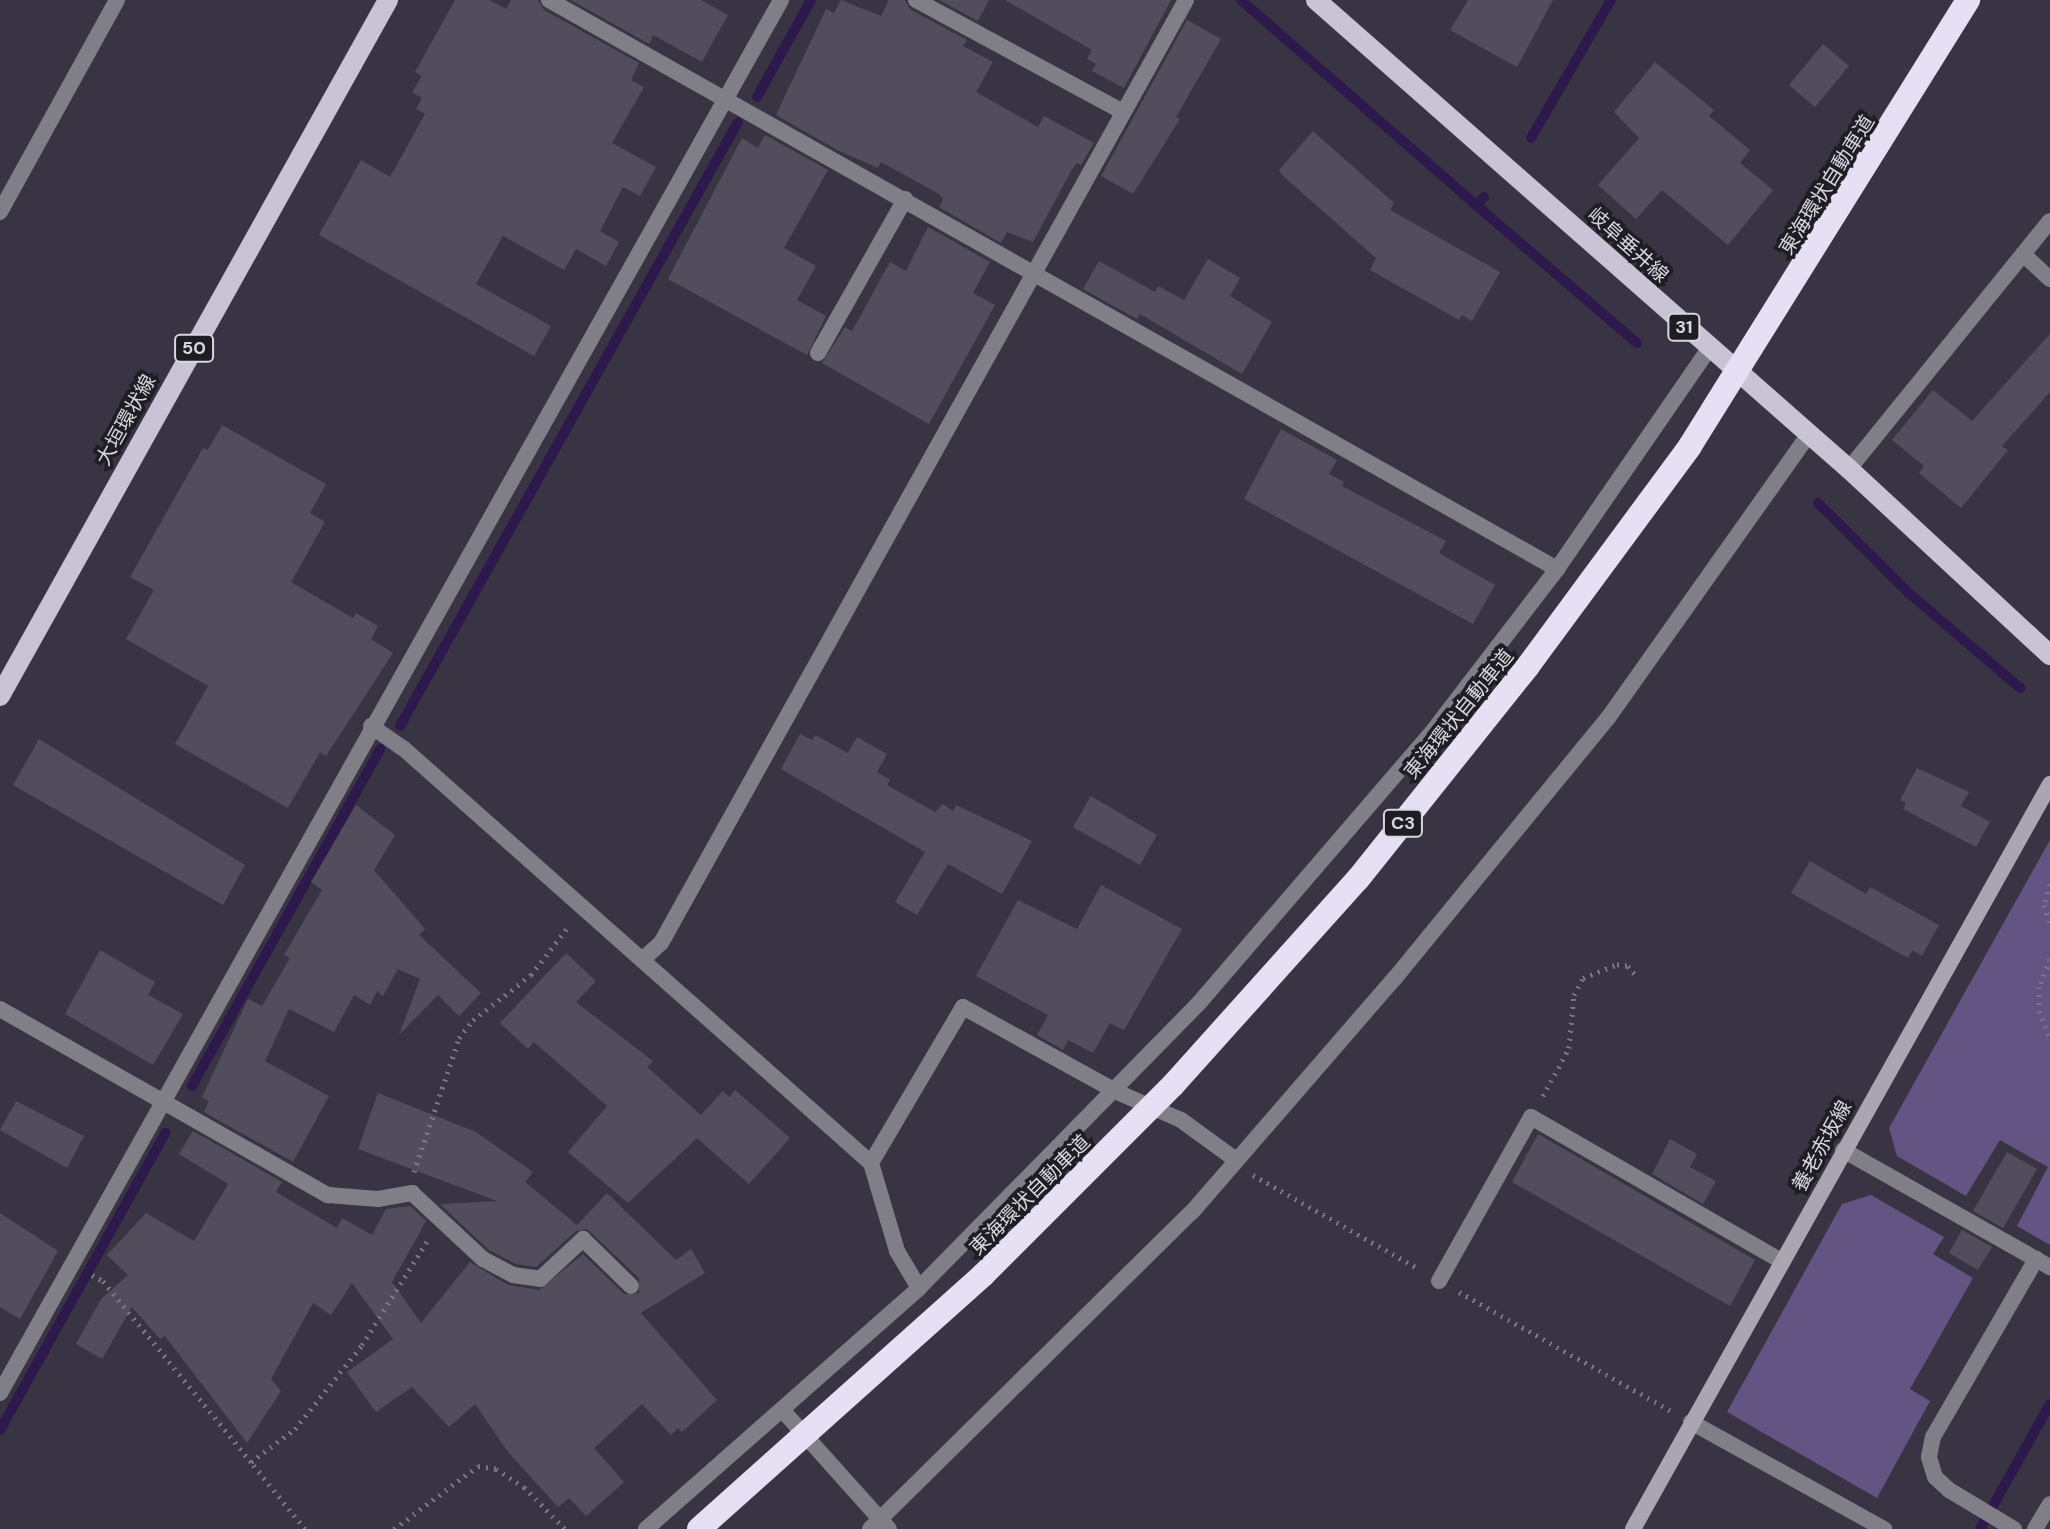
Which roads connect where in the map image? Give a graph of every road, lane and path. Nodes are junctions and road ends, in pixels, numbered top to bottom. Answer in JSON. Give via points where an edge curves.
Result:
{"nodes":[{"id":1,"x":117,"y":0,"type":"edge"},
{"id":2,"x":388,"y":0,"type":"edge"},
{"id":3,"x":549,"y":0,"type":"edge"},
{"id":4,"x":781,"y":0,"type":"edge"},
{"id":5,"x":916,"y":0,"type":"edge"},
{"id":6,"x":1186,"y":0,"type":"edge"},
{"id":7,"x":1316,"y":0,"type":"edge"},
{"id":8,"x":1968,"y":0,"type":"edge"},
{"id":9,"x":725,"y":97,"type":"junction"},
{"id":10,"x":1123,"y":112,"type":"junction"},
{"id":11,"x":905,"y":199,"type":"junction"},
{"id":12,"x":0,"y":212,"type":"edge"},
{"id":13,"x":2050,"y":221,"type":"edge"},
{"id":14,"x":2023,"y":254,"type":"junction"},
{"id":15,"x":1034,"y":271,"type":"junction"},
{"id":16,"x":2050,"y":279,"type":"edge"},
{"id":17,"x":1709,"y":349,"type":"junction"},
{"id":18,"x":818,"y":353,"type":"dead end"},
{"id":19,"x":1809,"y":434,"type":"junction"},
{"id":20,"x":1849,"y":469,"type":"junction"},
{"id":21,"x":1557,"y":569,"type":"junction"},
{"id":22,"x":2050,"y":655,"type":"edge"},
{"id":23,"x":0,"y":696,"type":"edge"},
{"id":24,"x":371,"y":726,"type":"junction"},
{"id":25,"x":2050,"y":784,"type":"edge"},
{"id":26,"x":2050,"y":884,"type":"edge"},
{"id":27,"x":583,"y":908,"type":"junction"},
{"id":28,"x":2050,"y":924,"type":"edge"},
{"id":29,"x":2050,"y":959,"type":"edge"},
{"id":30,"x":642,"y":960,"type":"junction"},
{"id":31,"x":1638,"y":978,"type":"dead end"},
{"id":32,"x":0,"y":1009,"type":"edge"},
{"id":33,"x":2050,"y":1038,"type":"edge"},
{"id":34,"x":1117,"y":1092,"type":"junction"},
{"id":35,"x":163,"y":1100,"type":"junction"},
{"id":36,"x":1531,"y":1117,"type":"junction"},
{"id":37,"x":1843,"y":1150,"type":"junction"},
{"id":38,"x":1236,"y":1160,"type":"junction"},
{"id":39,"x":871,"y":1163,"type":"junction"},
{"id":40,"x":412,"y":1193,"type":"junction"},
{"id":41,"x":441,"y":1219,"type":"junction"},
{"id":42,"x":1781,"y":1261,"type":"junction"},
{"id":43,"x":2043,"y":1263,"type":"edge"},
{"id":44,"x":94,"y":1276,"type":"dead end"},
{"id":45,"x":1439,"y":1281,"type":"dead end"},
{"id":46,"x":631,"y":1286,"type":"dead end"},
{"id":47,"x":919,"y":1288,"type":"junction"},
{"id":48,"x":0,"y":1393,"type":"edge"},
{"id":49,"x":784,"y":1412,"type":"junction"},
{"id":50,"x":1691,"y":1422,"type":"junction"},
{"id":51,"x":251,"y":1462,"type":"junction"},
{"id":52,"x":2050,"y":1504,"type":"edge"},
{"id":53,"x":880,"y":1526,"type":"edge"},
{"id":54,"x":2008,"y":1526,"type":"edge"},
{"id":55,"x":305,"y":1529,"type":"edge"},
{"id":56,"x":394,"y":1529,"type":"edge"},
{"id":57,"x":565,"y":1529,"type":"edge"},
{"id":58,"x":646,"y":1529,"type":"edge"},
{"id":59,"x":699,"y":1529,"type":"edge"},
{"id":60,"x":1633,"y":1529,"type":"edge"},
{"id":61,"x":1884,"y":1529,"type":"edge"},
{"id":62,"x":2035,"y":1529,"type":"edge"}],
"edges":[{"from":1,"to":12,"type":"street"},
{"from":2,"to":23,"type":"main road","name":"大垣環状線","number":"50"},
{"from":3,"to":9,"type":"street"},
{"from":4,"to":9,"type":"street"},
{"from":5,"to":10,"type":"street"},
{"from":6,"to":10,"type":"street"},
{"from":7,"to":17,"type":"main road","name":"岐阜垂井線","number":"31"},
{"from":8,"to":59,"type":"highway","name":"東海環状自動車道","number":"C3","bridge":true,"via":[[1690,446],[1528,666],[1358,879],[1173,1085],[983,1275]]},
{"from":9,"to":11,"type":"street"},
{"from":9,"to":24,"type":"street"},
{"from":10,"to":15,"type":"street"},
{"from":11,"to":15,"type":"street"},
{"from":11,"to":18,"type":"street"},
{"from":13,"to":14,"type":"street"},
{"from":14,"to":16,"type":"street"},
{"from":14,"to":20,"type":"street"},
{"from":15,"to":21,"type":"street"},
{"from":15,"to":30,"type":"street","via":[[661,943]]},
{"from":17,"to":19,"type":"main road","name":"岐阜垂井線","number":"31"},
{"from":17,"to":21,"type":"street"},
{"from":19,"to":20,"type":"main road","name":"岐阜垂井線","number":"31"},
{"from":19,"to":38,"type":"street","via":[[1608,718],[1395,978]]},
{"from":20,"to":22,"type":"main road","name":"岐阜垂井線","number":"31"},
{"from":21,"to":34,"type":"street","via":[[1308,881]]},
{"from":24,"to":27,"type":"street","via":[[403,748]]},
{"from":24,"to":35,"type":"street"},
{"from":25,"to":37,"type":"main road","name":"養老赤坂線"},
{"from":26,"to":28,"type":"path","via":[[2044,905]]},
{"from":27,"to":30,"type":"street"},
{"from":27,"to":40,"type":"path","via":[[531,975],[473,1020],[459,1038],[439,1088]]},
{"from":29,"to":33,"type":"path","via":[[2039,987],[2039,1011]]},
{"from":30,"to":39,"type":"street"},
{"from":31,"to":36,"type":"path","via":[[1628,966],[1617,964],[1583,978],[1574,995],[1569,1048]]},
{"from":32,"to":35,"type":"street"},
{"from":34,"to":38,"type":"street","via":[[1181,1120]]},
{"from":34,"to":39,"type":"street","via":[[963,1007]]},
{"from":34,"to":47,"type":"street"},
{"from":35,"to":40,"type":"street","via":[[328,1195],[378,1199]]},
{"from":35,"to":48,"type":"street"},
{"from":36,"to":42,"type":"street"},
{"from":36,"to":45,"type":"street"},
{"from":37,"to":42,"type":"main road","name":"養老赤坂線"},
{"from":37,"to":43,"type":"street"},
{"from":38,"to":53,"type":"street","via":[[1192,1212]]},
{"from":39,"to":47,"type":"street","via":[[897,1251]]},
{"from":40,"to":41,"type":"street"},
{"from":41,"to":46,"type":"street","via":[[483,1259],[513,1275],[540,1279],[583,1239]]},
{"from":41,"to":51,"type":"path","via":[[362,1345],[295,1429]]},
{"from":42,"to":50,"type":"main road","name":"養老赤坂線"},
{"from":43,"to":54,"type":"street","via":[[1933,1437],[1929,1457],[1935,1477]]},
{"from":44,"to":51,"type":"path"},
{"from":47,"to":49,"type":"street"},
{"from":49,"to":53,"type":"street"},
{"from":49,"to":58,"type":"street"},
{"from":50,"to":60,"type":"main road","name":"養老赤坂線"},
{"from":50,"to":61,"type":"street"},
{"from":51,"to":55,"type":"path"},
{"from":52,"to":62,"type":"street"},
{"from":56,"to":57,"type":"path","via":[[478,1466],[496,1469],[524,1487]]}]}
